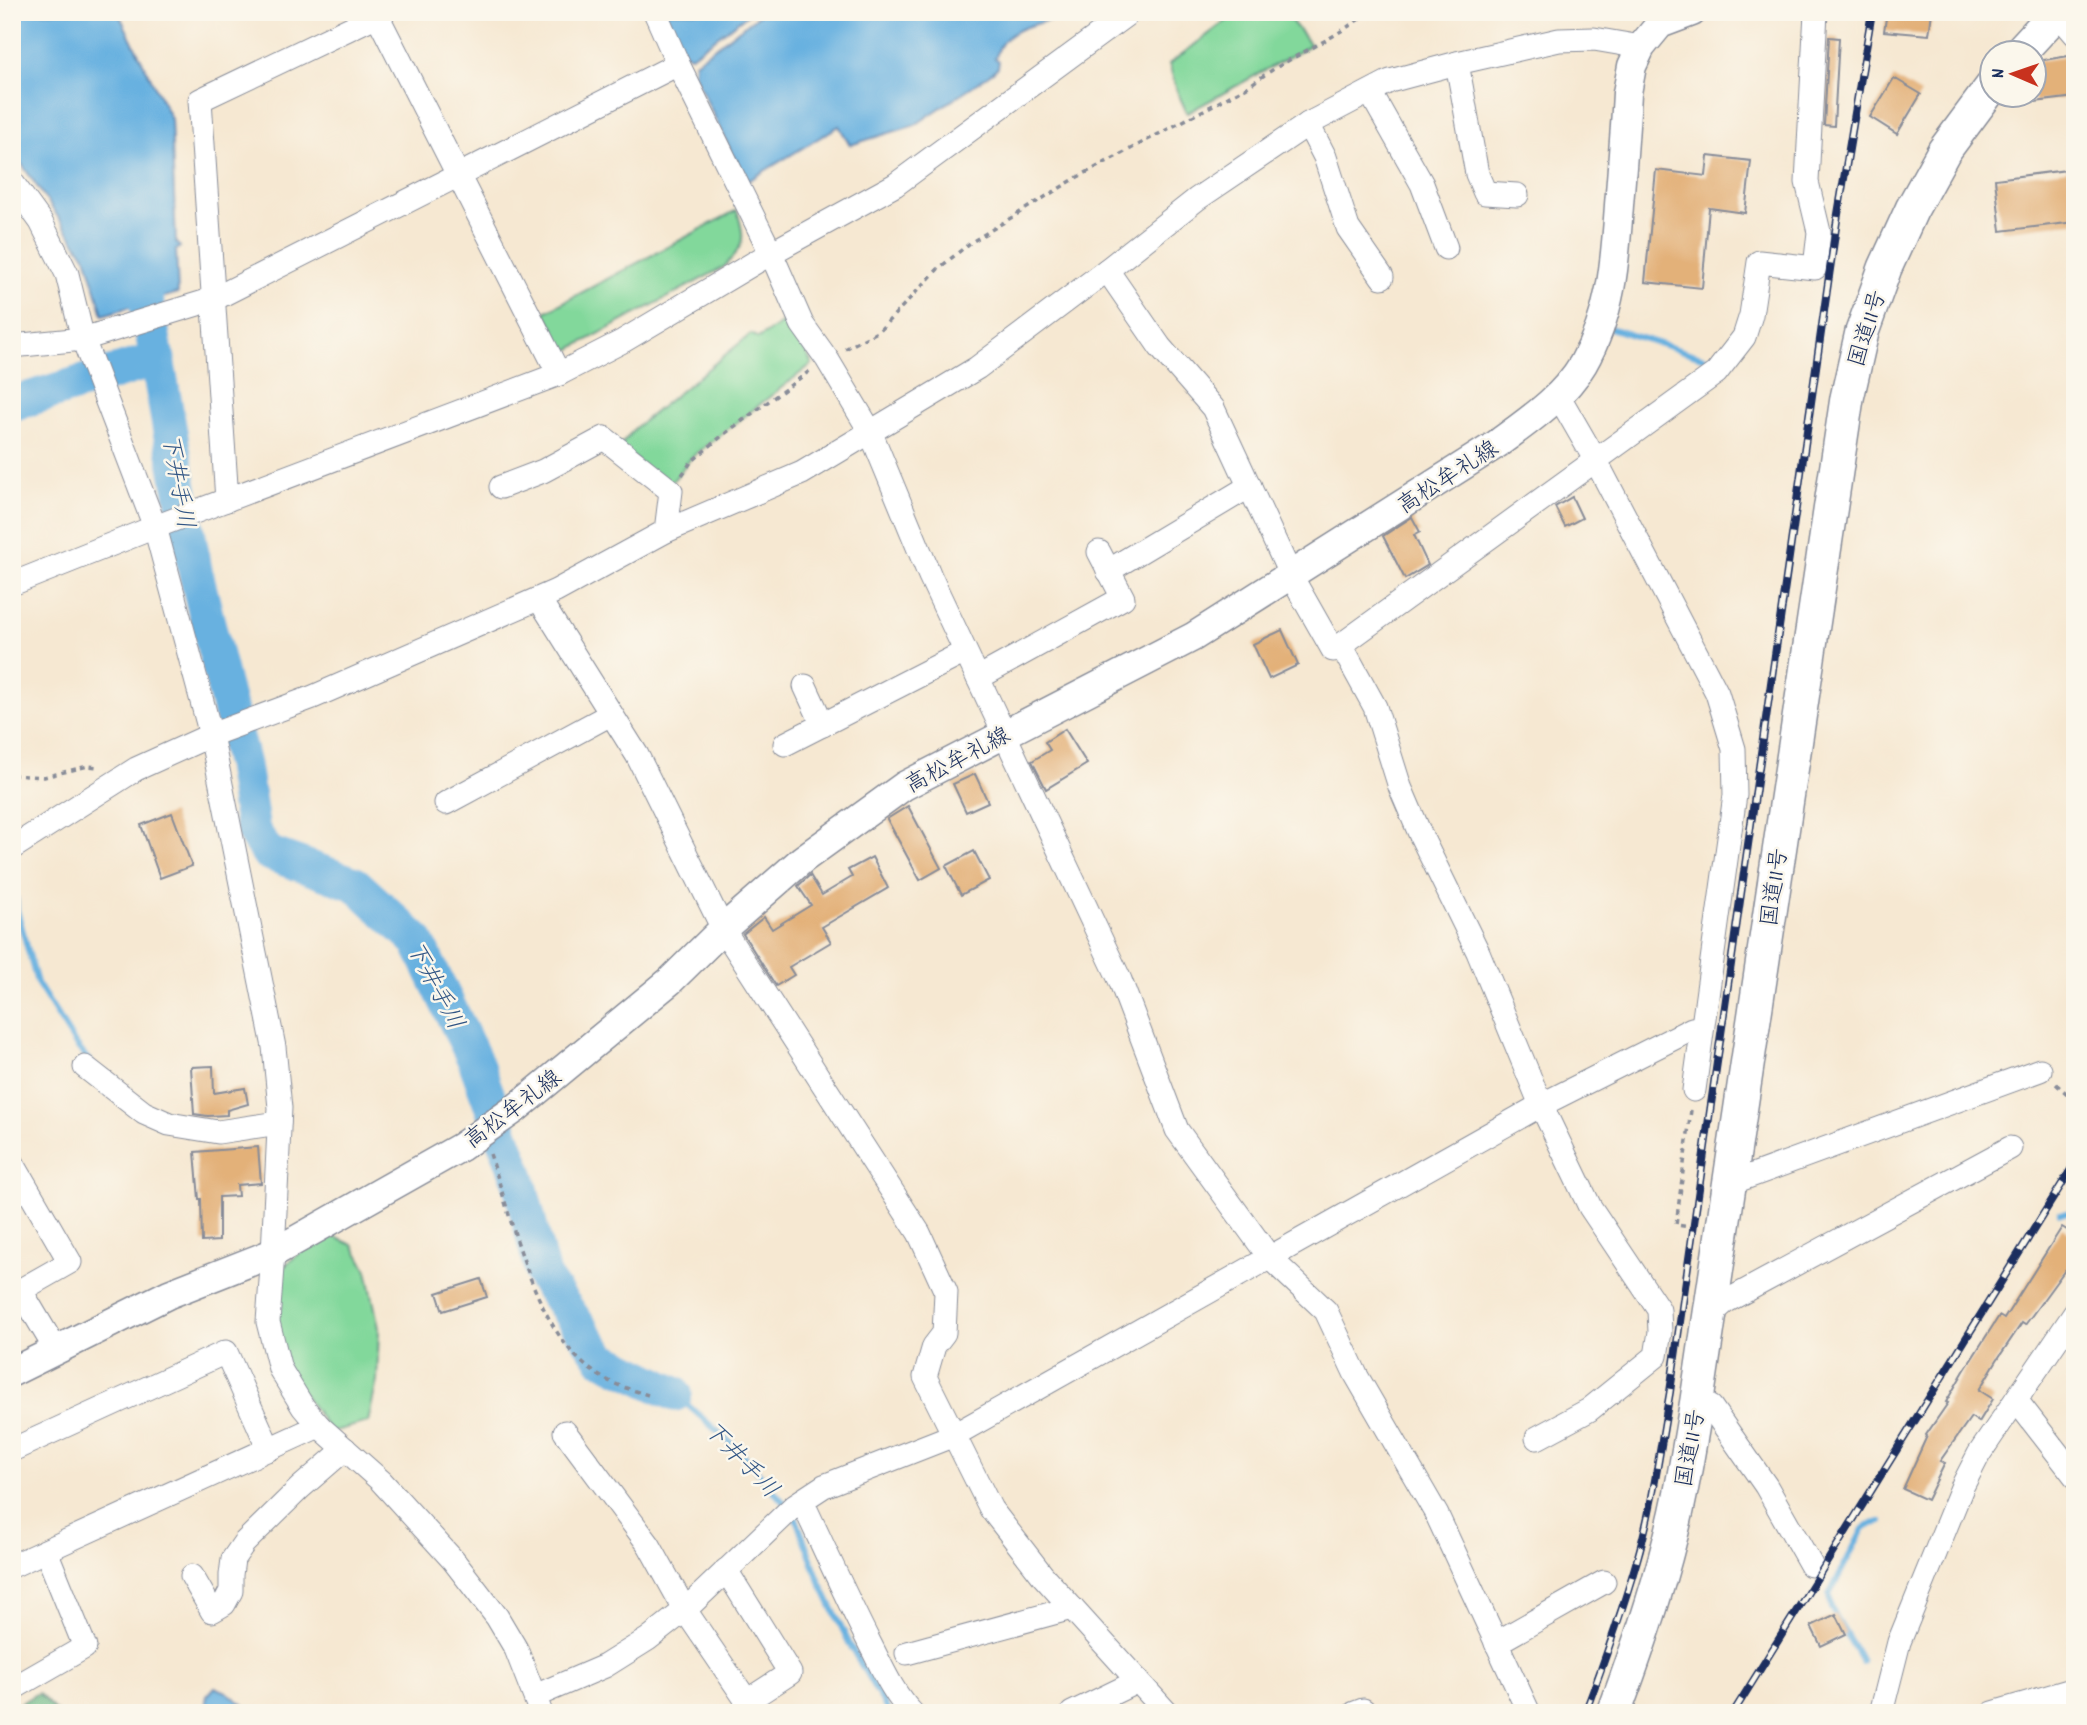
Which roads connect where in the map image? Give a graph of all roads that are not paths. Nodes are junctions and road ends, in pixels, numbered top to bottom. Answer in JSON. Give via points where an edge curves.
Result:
{"nodes":[{"id":1,"x":655,"y":12,"type":"edge"},
{"id":2,"x":1130,"y":12,"type":"edge"},
{"id":3,"x":1692,"y":12,"type":"edge"},
{"id":4,"x":1816,"y":12,"type":"edge"},
{"id":5,"x":2057,"y":12,"type":"edge"},
{"id":6,"x":380,"y":14,"type":"edge"},
{"id":7,"x":2075,"y":34,"type":"edge"},
{"id":8,"x":2033,"y":38,"type":"edge"},
{"id":9,"x":1641,"y":47,"type":"junction"},
{"id":10,"x":1457,"y":62,"type":"junction"},
{"id":11,"x":678,"y":64,"type":"junction"},
{"id":12,"x":1370,"y":92,"type":"junction"},
{"id":13,"x":1979,"y":104,"type":"edge"},
{"id":14,"x":1308,"y":124,"type":"junction"},
{"id":15,"x":459,"y":175,"type":"junction"},
{"id":16,"x":12,"y":182,"type":"edge"},
{"id":17,"x":1517,"y":195,"type":"dead end"},
{"id":18,"x":1446,"y":248,"type":"dead end"},
{"id":19,"x":771,"y":253,"type":"junction"},
{"id":20,"x":1107,"y":270,"type":"junction"},
{"id":21,"x":1382,"y":277,"type":"dead end"},
{"id":22,"x":214,"y":299,"type":"junction"},
{"id":23,"x":90,"y":337,"type":"junction"},
{"id":24,"x":12,"y":346,"type":"edge"},
{"id":25,"x":559,"y":374,"type":"junction"},
{"id":26,"x":1558,"y":395,"type":"junction"},
{"id":27,"x":870,"y":431,"type":"junction"},
{"id":28,"x":1596,"y":461,"type":"junction"},
{"id":29,"x":1250,"y":486,"type":"junction"},
{"id":30,"x":501,"y":487,"type":"dead end"},
{"id":31,"x":227,"y":500,"type":"junction"},
{"id":32,"x":160,"y":525,"type":"junction"},
{"id":33,"x":666,"y":531,"type":"junction"},
{"id":34,"x":1291,"y":576,"type":"junction"},
{"id":35,"x":12,"y":584,"type":"edge"},
{"id":36,"x":539,"y":599,"type":"junction"},
{"id":37,"x":1341,"y":645,"type":"junction"},
{"id":38,"x":965,"y":652,"type":"junction"},
{"id":39,"x":978,"y":678,"type":"junction"},
{"id":40,"x":805,"y":686,"type":"dead end"},
{"id":41,"x":611,"y":714,"type":"junction"},
{"id":42,"x":823,"y":725,"type":"junction"},
{"id":43,"x":216,"y":733,"type":"junction"},
{"id":44,"x":1004,"y":733,"type":"junction"},
{"id":45,"x":785,"y":744,"type":"dead end"},
{"id":46,"x":446,"y":803,"type":"dead end"},
{"id":47,"x":12,"y":848,"type":"edge"},
{"id":48,"x":723,"y":929,"type":"junction"},
{"id":49,"x":1702,"y":1027,"type":"junction"},
{"id":50,"x":85,"y":1067,"type":"dead end"},
{"id":51,"x":2040,"y":1070,"type":"road end"},
{"id":52,"x":1694,"y":1090,"type":"road end"},
{"id":53,"x":1541,"y":1105,"type":"junction"},
{"id":54,"x":279,"y":1123,"type":"junction"},
{"id":55,"x":2010,"y":1148,"type":"dead end"},
{"id":56,"x":12,"y":1162,"type":"edge"},
{"id":57,"x":1729,"y":1181,"type":"junction"},
{"id":58,"x":273,"y":1253,"type":"junction"},
{"id":59,"x":1269,"y":1258,"type":"junction"},
{"id":60,"x":17,"y":1293,"type":"edge"},
{"id":61,"x":2075,"y":1313,"type":"edge"},
{"id":62,"x":1709,"y":1316,"type":"junction"},
{"id":63,"x":56,"y":1350,"type":"junction"},
{"id":64,"x":12,"y":1372,"type":"edge"},
{"id":65,"x":1697,"y":1400,"type":"junction"},
{"id":66,"x":2016,"y":1400,"type":"junction"},
{"id":67,"x":319,"y":1426,"type":"junction"},
{"id":68,"x":565,"y":1432,"type":"dead end"},
{"id":69,"x":954,"y":1435,"type":"junction"},
{"id":70,"x":1537,"y":1438,"type":"dead end"},
{"id":71,"x":269,"y":1449,"type":"junction"},
{"id":72,"x":345,"y":1449,"type":"junction"},
{"id":73,"x":12,"y":1450,"type":"edge"},
{"id":74,"x":2075,"y":1476,"type":"edge"},
{"id":75,"x":798,"y":1503,"type":"junction"},
{"id":76,"x":46,"y":1551,"type":"junction"},
{"id":77,"x":1811,"y":1565,"type":"dead end"},
{"id":78,"x":12,"y":1566,"type":"edge"},
{"id":79,"x":726,"y":1570,"type":"junction"},
{"id":80,"x":192,"y":1576,"type":"dead end"},
{"id":81,"x":1604,"y":1582,"type":"dead end"},
{"id":82,"x":1072,"y":1608,"type":"junction"},
{"id":83,"x":685,"y":1610,"type":"junction"},
{"id":84,"x":1496,"y":1643,"type":"junction"},
{"id":85,"x":907,"y":1653,"type":"dead end"},
{"id":86,"x":1138,"y":1681,"type":"junction"},
{"id":87,"x":12,"y":1689,"type":"edge"},
{"id":88,"x":2075,"y":1689,"type":"edge"},
{"id":89,"x":538,"y":1705,"type":"edge"},
{"id":90,"x":751,"y":1707,"type":"edge"},
{"id":91,"x":1888,"y":1709,"type":"edge"},
{"id":92,"x":912,"y":1713,"type":"edge"},
{"id":93,"x":1072,"y":1713,"type":"edge"},
{"id":94,"x":1167,"y":1713,"type":"edge"},
{"id":95,"x":1529,"y":1713,"type":"edge"},
{"id":96,"x":1614,"y":1713,"type":"edge"},
{"id":97,"x":1993,"y":1713,"type":"edge"}],
"edges":[{"from":1,"to":11,"type":"street"},
{"from":2,"to":19,"type":"street","via":[[895,185]]},
{"from":3,"to":9,"type":"main road","name":"高松牟礼線","via":[[1660,24]]},
{"from":4,"to":28,"type":"street","via":[[1807,182],[1819,232],[1815,268],[1759,262],[1744,337],[1716,373]]},
{"from":5,"to":7,"type":"street"},
{"from":5,"to":8,"type":"highway"},
{"from":6,"to":15,"type":"street"},
{"from":6,"to":22,"type":"street","via":[[201,100]]},
{"from":9,"to":10,"type":"street","via":[[1594,39],[1559,40]]},
{"from":9,"to":26,"type":"main road","name":"高松牟礼線","via":[[1628,93],[1615,273],[1604,321],[1582,366]]},
{"from":10,"to":12,"type":"street","via":[[1390,81]]},
{"from":10,"to":17,"type":"street","via":[[1475,163],[1485,193]]},
{"from":11,"to":15,"type":"street"},
{"from":11,"to":19,"type":"street"},
{"from":12,"to":14,"type":"street"},
{"from":12,"to":18,"type":"street","via":[[1422,184]]},
{"from":13,"to":57,"type":"highway","name":"国道11号","via":[[1944,151],[1912,209],[1862,332],[1847,398]]},
{"from":14,"to":20,"type":"street","via":[[1197,198]]},
{"from":14,"to":21,"type":"street","via":[[1325,157],[1348,228]]},
{"from":15,"to":22,"type":"street"},
{"from":15,"to":25,"type":"street"},
{"from":16,"to":23,"type":"street","via":[[41,222],[67,274]]},
{"from":19,"to":25,"type":"street"},
{"from":19,"to":27,"type":"street","via":[[802,324]]},
{"from":20,"to":27,"type":"street","via":[[977,368]]},
{"from":20,"to":29,"type":"street","via":[[1160,347],[1213,408]]},
{"from":22,"to":23,"type":"street"},
{"from":22,"to":31,"type":"street"},
{"from":23,"to":24,"type":"street"},
{"from":23,"to":32,"type":"street","via":[[91,361]]},
{"from":25,"to":31,"type":"street"},
{"from":26,"to":28,"type":"street"},
{"from":26,"to":34,"type":"main road","name":"高松牟礼線","via":[[1497,444]]},
{"from":27,"to":33,"type":"street","via":[[802,472]]},
{"from":27,"to":38,"type":"street"},
{"from":28,"to":37,"type":"street"},
{"from":28,"to":49,"type":"street","via":[[1717,693],[1734,749],[1734,795]]},
{"from":29,"to":34,"type":"street"},
{"from":29,"to":39,"type":"street","via":[[1103,562],[1123,598]]},
{"from":30,"to":33,"type":"street","via":[[543,471],[604,438],[671,491]]},
{"from":31,"to":32,"type":"street"},
{"from":32,"to":35,"type":"street"},
{"from":32,"to":43,"type":"street"},
{"from":33,"to":36,"type":"street"},
{"from":34,"to":37,"type":"street","via":[[1333,650]]},
{"from":34,"to":44,"type":"main road","name":"高松牟礼線","via":[[1193,637]]},
{"from":36,"to":41,"type":"street"},
{"from":36,"to":43,"type":"street","via":[[313,697]]},
{"from":37,"to":53,"type":"street","via":[[1375,707],[1400,786],[1479,952]]},
{"from":38,"to":39,"type":"street"},
{"from":38,"to":42,"type":"street"},
{"from":39,"to":44,"type":"street"},
{"from":40,"to":42,"type":"street"},
{"from":41,"to":46,"type":"street"},
{"from":41,"to":48,"type":"street","via":[[637,755]]},
{"from":42,"to":45,"type":"street"},
{"from":43,"to":47,"type":"street","via":[[136,769]]},
{"from":43,"to":54,"type":"street","via":[[274,1047]]},
{"from":44,"to":48,"type":"main road","name":"高松牟礼線","via":[[904,786],[803,859]]},
{"from":44,"to":59,"type":"street","via":[[1120,980],[1177,1130]]},
{"from":48,"to":58,"type":"main road","name":"高松牟礼線","via":[[670,981],[515,1109],[461,1147]]},
{"from":48,"to":69,"type":"street","via":[[919,1233],[946,1292],[944,1333],[934,1346],[925,1377]]},
{"from":49,"to":52,"type":"street"},
{"from":49,"to":53,"type":"street"},
{"from":50,"to":54,"type":"street","via":[[144,1113],[169,1124],[218,1132]]},
{"from":51,"to":57,"type":"street"},
{"from":53,"to":59,"type":"street"},
{"from":53,"to":70,"type":"street","via":[[1590,1207],[1659,1310],[1660,1332],[1656,1356],[1589,1410]]},
{"from":54,"to":58,"type":"street"},
{"from":55,"to":62,"type":"street","via":[[1726,1301]]},
{"from":56,"to":60,"type":"street","via":[[70,1262]]},
{"from":57,"to":62,"type":"highway","name":"国道11号"},
{"from":58,"to":63,"type":"main road","name":"高松牟礼線","via":[[169,1293]]},
{"from":58,"to":67,"type":"street","via":[[268,1322],[281,1369]]},
{"from":59,"to":69,"type":"street"},
{"from":59,"to":84,"type":"street","via":[[1326,1311],[1356,1375],[1437,1515]]},
{"from":60,"to":63,"type":"street"},
{"from":61,"to":66,"type":"street"},
{"from":62,"to":65,"type":"highway","name":"国道11号"},
{"from":63,"to":64,"type":"main road","name":"高松牟礼線"},
{"from":65,"to":77,"type":"street","via":[[1711,1406],[1766,1486]]},
{"from":65,"to":96,"type":"highway","name":"国道11号","via":[[1663,1567]]},
{"from":66,"to":74,"type":"street"},
{"from":66,"to":91,"type":"street","via":[[1963,1485],[1899,1642]]},
{"from":67,"to":71,"type":"street"},
{"from":67,"to":72,"type":"street"},
{"from":68,"to":83,"type":"street","via":[[649,1545]]},
{"from":69,"to":75,"type":"street","via":[[824,1486]]},
{"from":69,"to":82,"type":"street","via":[[991,1509]]},
{"from":71,"to":73,"type":"street","via":[[226,1352]]},
{"from":71,"to":76,"type":"street"},
{"from":72,"to":80,"type":"street","via":[[244,1543],[233,1559],[231,1591],[224,1604],[212,1611]]},
{"from":72,"to":89,"type":"street","via":[[453,1560],[497,1617],[516,1649]]},
{"from":75,"to":79,"type":"street"},
{"from":75,"to":92,"type":"street","via":[[898,1698]]},
{"from":76,"to":78,"type":"street"},
{"from":76,"to":87,"type":"street","via":[[85,1647]]},
{"from":79,"to":83,"type":"street"},
{"from":79,"to":90,"type":"street","via":[[790,1674]]},
{"from":81,"to":84,"type":"street"},
{"from":82,"to":85,"type":"street"},
{"from":82,"to":86,"type":"street"},
{"from":83,"to":89,"type":"street","via":[[648,1639]]},
{"from":83,"to":90,"type":"street"},
{"from":84,"to":95,"type":"street"},
{"from":86,"to":93,"type":"street"},
{"from":86,"to":94,"type":"street"},
{"from":88,"to":97,"type":"street"}]}
